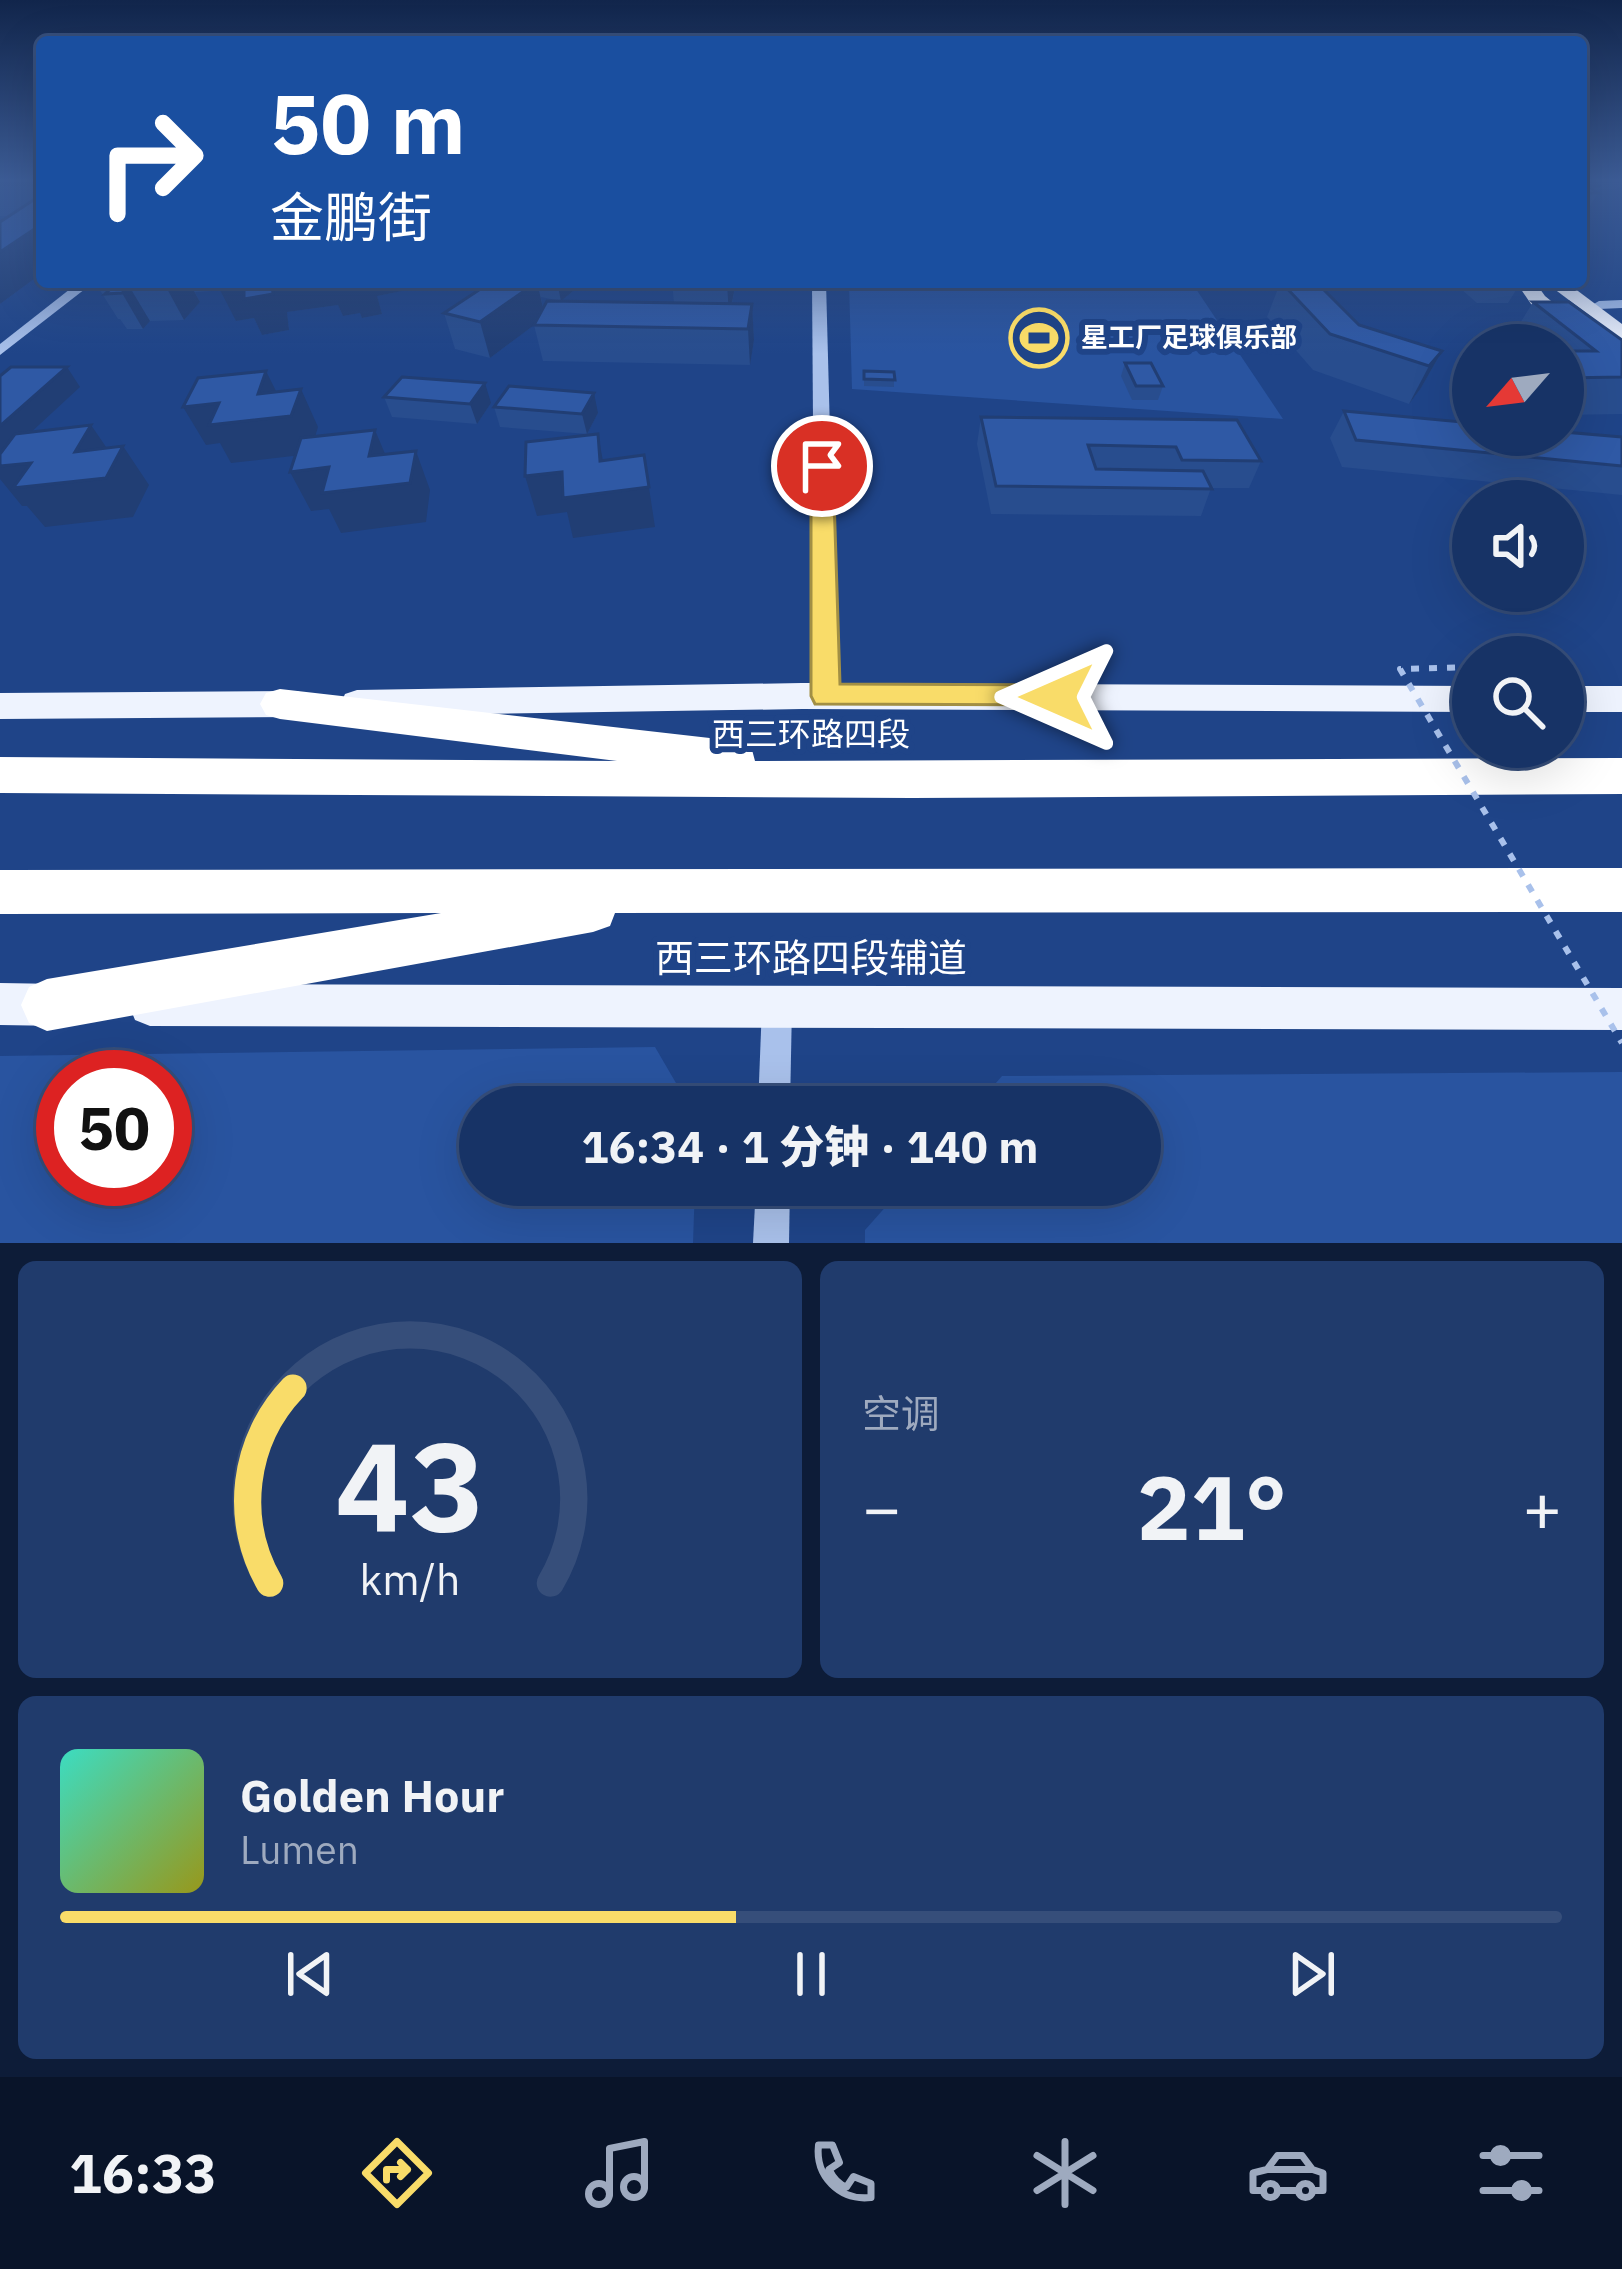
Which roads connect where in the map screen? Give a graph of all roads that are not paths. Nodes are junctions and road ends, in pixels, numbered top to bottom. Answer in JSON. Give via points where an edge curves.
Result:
{"nodes":[{"id":1,"x":79,"y":288,"type":"edge"},
{"id":2,"x":819,"y":288,"type":"edge"},
{"id":3,"x":1532,"y":288,"type":"edge"},
{"id":4,"x":1556,"y":288,"type":"edge"},
{"id":5,"x":1590,"y":303,"type":"junction"},
{"id":6,"x":1622,"y":304,"type":"edge"},
{"id":7,"x":1622,"y":322,"type":"edge"},
{"id":8,"x":1622,"y":334,"type":"edge"},
{"id":9,"x":0,"y":351,"type":"edge"},
{"id":10,"x":1622,"y":354,"type":"edge"},
{"id":11,"x":1622,"y":370,"type":"edge"},
{"id":12,"x":826,"y":696,"type":"junction"},
{"id":13,"x":1452,"y":699,"type":"edge"},
{"id":14,"x":1584,"y":699,"type":"edge"},
{"id":15,"x":1622,"y":699,"type":"edge"},
{"id":16,"x":280,"y":704,"type":"junction"},
{"id":17,"x":0,"y":706,"type":"edge"},
{"id":18,"x":0,"y":776,"type":"edge"},
{"id":19,"x":1622,"y":776,"type":"edge"},
{"id":20,"x":912,"y":779,"type":"junction"},
{"id":21,"x":1622,"y":890,"type":"edge"},
{"id":22,"x":0,"y":892,"type":"edge"},
{"id":23,"x":696,"y":892,"type":"junction"},
{"id":24,"x":24,"y":1005,"type":"edge"},
{"id":25,"x":777,"y":1006,"type":"junction"},
{"id":26,"x":1622,"y":1009,"type":"edge"},
{"id":27,"x":775,"y":1086,"type":"edge"},
{"id":28,"x":772,"y":1206,"type":"edge"},
{"id":29,"x":771,"y":1243,"type":"edge"}],
"edges":[{"from":1,"to":9,"type":"street"},
{"from":2,"to":12,"type":"street"},
{"from":3,"to":11,"type":"main road"},
{"from":4,"to":5,"type":"main road"},
{"from":4,"to":10,"type":"main road"},
{"from":5,"to":6,"type":"street"},
{"from":5,"to":7,"type":"main road"},
{"from":5,"to":8,"type":"main road"},
{"from":12,"to":13,"type":"main road"},
{"from":12,"to":16,"type":"main road"},
{"from":14,"to":15,"type":"main road"},
{"from":16,"to":17,"type":"main road"},
{"from":16,"to":20,"type":"highway"},
{"from":18,"to":20,"type":"highway","name":"西三环路四段"},
{"from":19,"to":20,"type":"highway","name":"西三环路四段"},
{"from":21,"to":23,"type":"highway"},
{"from":22,"to":23,"type":"highway"},
{"from":23,"to":24,"type":"highway"},
{"from":24,"to":25,"type":"main road","name":"西三环路四段辅道"},
{"from":25,"to":26,"type":"main road","name":"西三环路四段辅道"},
{"from":25,"to":27,"type":"street"},
{"from":28,"to":29,"type":"street"}]}
